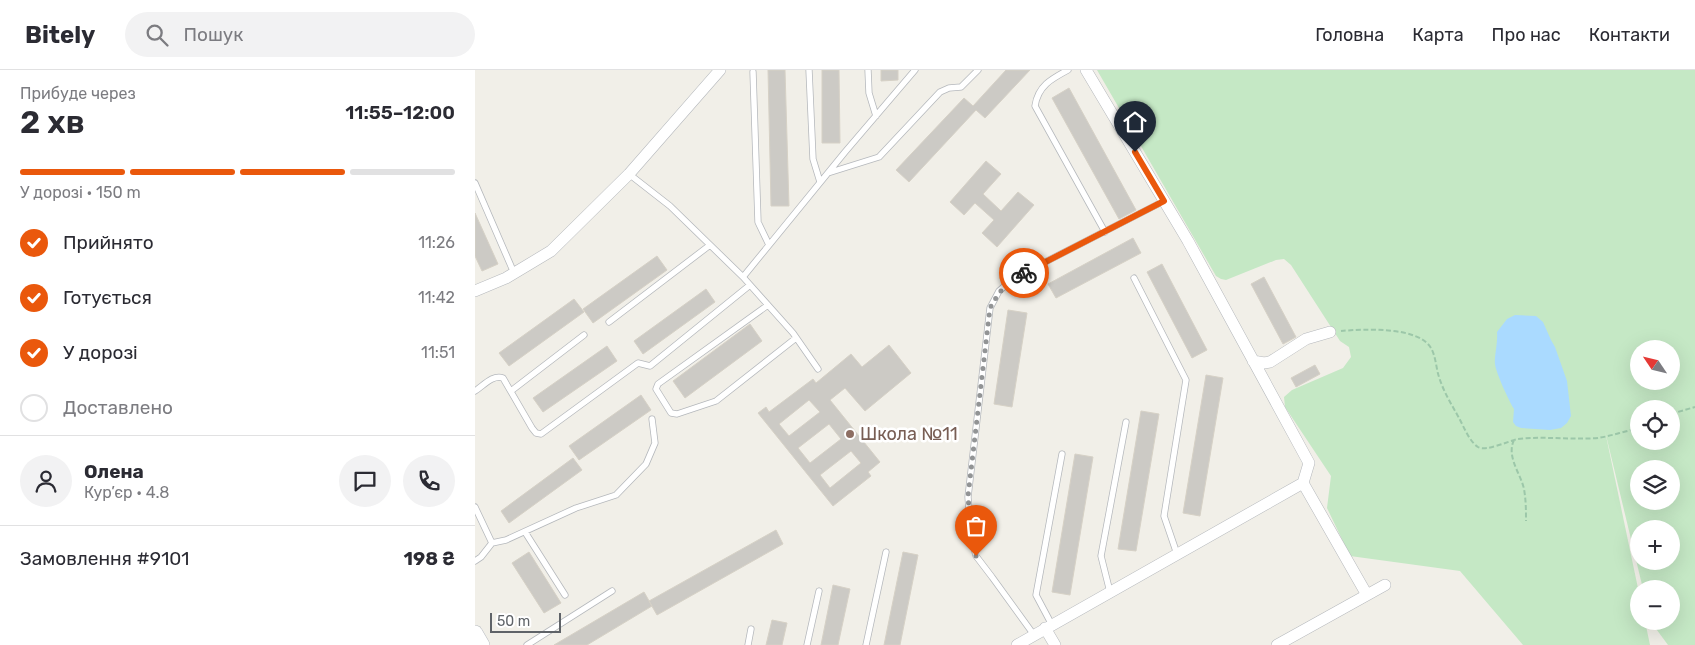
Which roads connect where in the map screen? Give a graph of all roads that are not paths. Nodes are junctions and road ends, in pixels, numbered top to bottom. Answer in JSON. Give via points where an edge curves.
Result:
{"nodes":[{"id":1,"x":720,"y":70,"type":"edge"},
{"id":2,"x":809,"y":70,"type":"edge"},
{"id":3,"x":868,"y":70,"type":"edge"},
{"id":4,"x":915,"y":70,"type":"edge"},
{"id":5,"x":978,"y":70,"type":"edge"},
{"id":6,"x":1067,"y":70,"type":"edge"},
{"id":7,"x":1086,"y":70,"type":"edge"},
{"id":8,"x":753,"y":72,"type":"dead end"},
{"id":9,"x":876,"y":116,"type":"junction"},
{"id":10,"x":828,"y":173,"type":"junction"},
{"id":11,"x":629,"y":174,"type":"junction"},
{"id":12,"x":475,"y":182,"type":"edge"},
{"id":13,"x":820,"y":182,"type":"junction"},
{"id":14,"x":1164,"y":201,"type":"junction"},
{"id":15,"x":1105,"y":232,"type":"junction"},
{"id":16,"x":710,"y":245,"type":"junction"},
{"id":17,"x":769,"y":245,"type":"junction"},
{"id":18,"x":514,"y":273,"type":"junction"},
{"id":19,"x":743,"y":277,"type":"junction"},
{"id":20,"x":1134,"y":278,"type":"dead end"},
{"id":21,"x":750,"y":285,"type":"junction"},
{"id":22,"x":475,"y":291,"type":"edge"},
{"id":23,"x":768,"y":304,"type":"junction"},
{"id":24,"x":609,"y":322,"type":"dead end"},
{"id":25,"x":1330,"y":332,"type":"road end"},
{"id":26,"x":584,"y":335,"type":"dead end"},
{"id":27,"x":797,"y":338,"type":"junction"},
{"id":28,"x":1253,"y":361,"type":"junction"},
{"id":29,"x":818,"y":369,"type":"dead end"},
{"id":30,"x":511,"y":391,"type":"junction"},
{"id":31,"x":475,"y":392,"type":"edge"},
{"id":32,"x":652,"y":419,"type":"dead end"},
{"id":33,"x":1126,"y":422,"type":"dead end"},
{"id":34,"x":1062,"y":454,"type":"dead end"},
{"id":35,"x":1303,"y":483,"type":"junction"},
{"id":36,"x":475,"y":508,"type":"edge"},
{"id":37,"x":525,"y":532,"type":"junction"},
{"id":38,"x":492,"y":542,"type":"junction"},
{"id":39,"x":886,"y":552,"type":"dead end"},
{"id":40,"x":1177,"y":554,"type":"junction"},
{"id":41,"x":475,"y":561,"type":"edge"},
{"id":42,"x":1385,"y":585,"type":"dead end"},
{"id":43,"x":611,"y":591,"type":"dead end"},
{"id":44,"x":819,"y":591,"type":"dead end"},
{"id":45,"x":1110,"y":592,"type":"junction"},
{"id":46,"x":565,"y":595,"type":"dead end"},
{"id":47,"x":1367,"y":595,"type":"junction"},
{"id":48,"x":1048,"y":627,"type":"junction"},
{"id":49,"x":751,"y":629,"type":"dead end"},
{"id":50,"x":475,"y":633,"type":"edge"},
{"id":51,"x":1034,"y":636,"type":"junction"},
{"id":52,"x":482,"y":645,"type":"edge"},
{"id":53,"x":527,"y":645,"type":"edge"},
{"id":54,"x":748,"y":645,"type":"edge"},
{"id":55,"x":807,"y":645,"type":"edge"},
{"id":56,"x":866,"y":645,"type":"edge"},
{"id":57,"x":1017,"y":645,"type":"edge"},
{"id":58,"x":1055,"y":645,"type":"edge"},
{"id":59,"x":1277,"y":645,"type":"edge"}],
"edges":[{"from":1,"to":11,"type":"street"},
{"from":2,"to":13,"type":"lane","via":[[813,159]]},
{"from":3,"to":9,"type":"lane","via":[[869,93]]},
{"from":4,"to":9,"type":"lane"},
{"from":5,"to":10,"type":"lane","via":[[961,87],[940,92],[879,157]]},
{"from":6,"to":15,"type":"lane","via":[[1046,82],[1035,106]]},
{"from":7,"to":14,"type":"street"},
{"from":8,"to":17,"type":"lane","via":[[758,222]]},
{"from":9,"to":10,"type":"lane"},
{"from":10,"to":13,"type":"lane"},
{"from":11,"to":16,"type":"lane","via":[[670,206]]},
{"from":11,"to":18,"type":"street","via":[[551,251]]},
{"from":12,"to":18,"type":"lane"},
{"from":13,"to":17,"type":"lane"},
{"from":14,"to":15,"type":"lane"},
{"from":14,"to":28,"type":"street"},
{"from":15,"to":51,"type":"lane","via":[[1014,278],[999,291],[990,308],[968,496],[971,535],[976,556]]},
{"from":16,"to":19,"type":"lane"},
{"from":16,"to":24,"type":"lane"},
{"from":17,"to":19,"type":"lane"},
{"from":18,"to":22,"type":"street"},
{"from":19,"to":21,"type":"lane"},
{"from":20,"to":40,"type":"lane","via":[[1186,380],[1164,516]]},
{"from":21,"to":23,"type":"lane"},
{"from":21,"to":30,"type":"lane","via":[[650,366],[638,363],[541,434],[532,428]]},
{"from":23,"to":27,"type":"lane"},
{"from":23,"to":27,"type":"lane","via":[[658,384],[656,389],[671,413],[677,414],[716,401]]},
{"from":25,"to":28,"type":"street","via":[[1306,339],[1270,362]]},
{"from":26,"to":30,"type":"lane"},
{"from":27,"to":29,"type":"lane"},
{"from":28,"to":35,"type":"street","via":[[1309,463]]},
{"from":30,"to":31,"type":"lane","via":[[503,378],[495,376]]},
{"from":32,"to":37,"type":"lane","via":[[655,443],[646,464],[616,495],[576,508]]},
{"from":33,"to":45,"type":"lane","via":[[1101,556]]},
{"from":34,"to":48,"type":"lane","via":[[1036,595]]},
{"from":35,"to":40,"type":"street"},
{"from":35,"to":47,"type":"street"},
{"from":36,"to":38,"type":"lane"},
{"from":37,"to":38,"type":"lane"},
{"from":37,"to":46,"type":"lane"},
{"from":38,"to":41,"type":"lane"},
{"from":39,"to":56,"type":"lane"},
{"from":40,"to":45,"type":"street"},
{"from":42,"to":47,"type":"street"},
{"from":43,"to":53,"type":"lane"},
{"from":44,"to":55,"type":"lane"},
{"from":45,"to":48,"type":"street"},
{"from":47,"to":59,"type":"street"},
{"from":48,"to":51,"type":"street"},
{"from":48,"to":58,"type":"street"},
{"from":49,"to":54,"type":"lane"},
{"from":50,"to":52,"type":"street"},
{"from":51,"to":57,"type":"street"}]}
